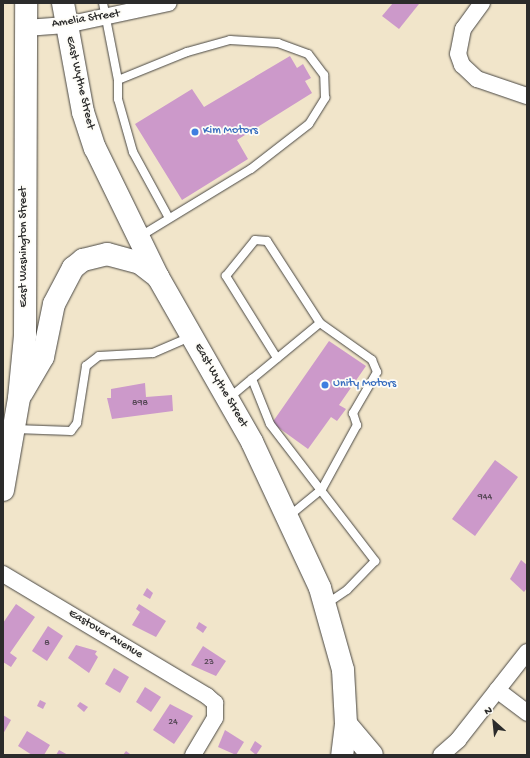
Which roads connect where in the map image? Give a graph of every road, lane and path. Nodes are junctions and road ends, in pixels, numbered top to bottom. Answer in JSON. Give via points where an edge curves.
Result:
{"nodes":[{"id":1,"x":26,"y":3,"type":"edge"},
{"id":2,"x":63,"y":3,"type":"edge"},
{"id":3,"x":169,"y":3,"type":"edge"},
{"id":4,"x":482,"y":3,"type":"edge"},
{"id":5,"x":152,"y":6,"type":"edge"},
{"id":6,"x":104,"y":10,"type":"edge"},
{"id":7,"x":66,"y":24,"type":"junction"},
{"id":8,"x":26,"y":28,"type":"junction"},
{"id":9,"x":118,"y":80,"type":"junction"},
{"id":10,"x":527,"y":96,"type":"edge"},
{"id":11,"x":169,"y":218,"type":"junction"},
{"id":12,"x":138,"y":237,"type":"junction"},
{"id":13,"x":158,"y":277,"type":"junction"},
{"id":14,"x":320,"y":323,"type":"junction"},
{"id":15,"x":191,"y":336,"type":"junction"},
{"id":16,"x":277,"y":358,"type":"junction"},
{"id":17,"x":252,"y":379,"type":"junction"},
{"id":18,"x":19,"y":398,"type":"junction"},
{"id":19,"x":227,"y":399,"type":"junction"},
{"id":20,"x":15,"y":429,"type":"junction"},
{"id":21,"x":322,"y":489,"type":"junction"},
{"id":22,"x":3,"y":490,"type":"edge"},
{"id":23,"x":288,"y":516,"type":"junction"},
{"id":24,"x":3,"y":574,"type":"edge"},
{"id":25,"x":326,"y":604,"type":"junction"},
{"id":26,"x":527,"y":652,"type":"edge"},
{"id":27,"x":497,"y":690,"type":"junction"},
{"id":28,"x":527,"y":713,"type":"edge"},
{"id":29,"x":346,"y":724,"type":"junction"},
{"id":30,"x":193,"y":755,"type":"edge"},
{"id":31,"x":342,"y":755,"type":"edge"},
{"id":32,"x":372,"y":755,"type":"edge"},
{"id":33,"x":441,"y":755,"type":"edge"}],
"edges":[{"from":1,"to":8,"type":"highway","name":"East Washington Street"},
{"from":2,"to":7,"type":"highway"},
{"from":3,"to":5,"type":"street","name":"Amelia Street"},
{"from":4,"to":10,"type":"street","via":[[463,29],[458,43],[462,65],[477,79]]},
{"from":5,"to":6,"type":"street","name":"Amelia Street"},
{"from":6,"to":7,"type":"street","name":"Amelia Street"},
{"from":6,"to":9,"type":"lane"},
{"from":7,"to":8,"type":"street","name":"Amelia Street"},
{"from":7,"to":12,"type":"highway","name":"East Wythe Street","via":[[88,127]]},
{"from":8,"to":18,"type":"highway","name":"East Washington Street","via":[[26,297]]},
{"from":9,"to":11,"type":"lane","via":[[118,99],[133,152]]},
{"from":9,"to":11,"type":"lane","via":[[187,52],[230,40],[278,43],[308,54],[324,75],[325,98],[309,124],[251,170]]},
{"from":11,"to":12,"type":"lane"},
{"from":12,"to":13,"type":"highway","name":"East Wythe Street"},
{"from":13,"to":15,"type":"highway","name":"East Wythe Street"},
{"from":13,"to":18,"type":"highway","via":[[140,263],[107,254],[83,260],[73,268],[54,304],[43,357]]},
{"from":14,"to":16,"type":"lane"},
{"from":14,"to":16,"type":"lane","via":[[268,241],[254,240],[226,276]]},
{"from":14,"to":21,"type":"lane","via":[[372,360],[377,372],[353,413],[357,425]]},
{"from":15,"to":19,"type":"highway","name":"East Wythe Street"},
{"from":15,"to":20,"type":"lane","via":[[153,353],[99,356],[86,366],[77,423],[71,431]]},
{"from":16,"to":17,"type":"lane"},
{"from":17,"to":19,"type":"lane"},
{"from":17,"to":21,"type":"lane","via":[[270,424]]},
{"from":18,"to":20,"type":"highway","name":"East Washington Street"},
{"from":19,"to":23,"type":"highway","name":"East Wythe Street"},
{"from":20,"to":22,"type":"highway","name":"East Washington Street"},
{"from":21,"to":23,"type":"lane"},
{"from":21,"to":25,"type":"lane","via":[[375,561],[347,590]]},
{"from":23,"to":25,"type":"highway","name":"East Wythe Street"},
{"from":24,"to":30,"type":"street","name":"Eastover Avenue","via":[[215,703],[215,718]]},
{"from":25,"to":29,"type":"highway","name":"East Wythe Street","via":[[343,670]]},
{"from":26,"to":27,"type":"street"},
{"from":27,"to":28,"type":"street"},
{"from":27,"to":33,"type":"street","via":[[458,740]]},
{"from":29,"to":31,"type":"highway","name":"East Wythe Street"},
{"from":29,"to":32,"type":"highway"}]}
